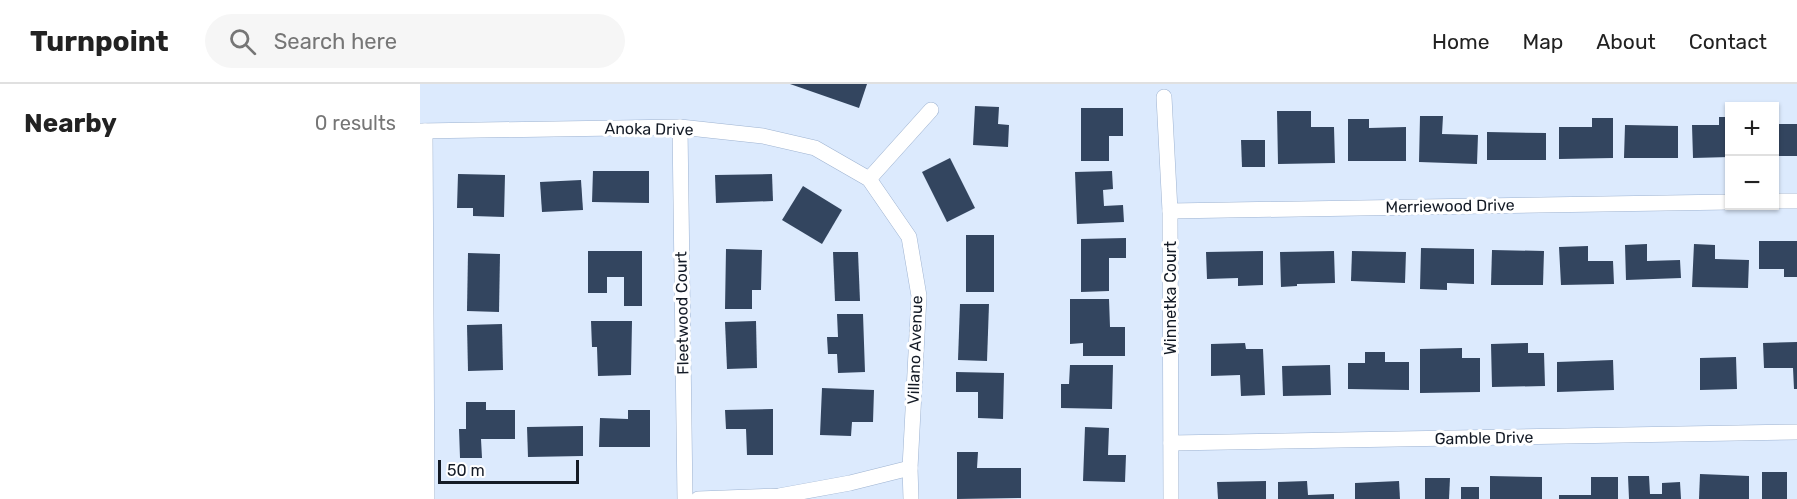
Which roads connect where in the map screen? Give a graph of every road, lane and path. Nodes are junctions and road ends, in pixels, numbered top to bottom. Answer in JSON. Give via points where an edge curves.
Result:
{"nodes":[{"id":1,"x":1164,"y":97,"type":"dead end"},
{"id":2,"x":931,"y":110,"type":"dead end"},
{"id":3,"x":680,"y":127,"type":"junction"},
{"id":4,"x":423,"y":131,"type":"edge"},
{"id":5,"x":869,"y":178,"type":"junction"},
{"id":6,"x":1779,"y":201,"type":"edge"},
{"id":7,"x":1797,"y":201,"type":"edge"},
{"id":8,"x":1725,"y":202,"type":"edge"},
{"id":9,"x":1170,"y":211,"type":"junction"},
{"id":10,"x":1797,"y":432,"type":"edge"},
{"id":11,"x":1171,"y":443,"type":"junction"},
{"id":12,"x":910,"y":468,"type":"junction"},
{"id":13,"x":427,"y":499,"type":"edge"},
{"id":14,"x":685,"y":499,"type":"edge"},
{"id":15,"x":698,"y":499,"type":"edge"},
{"id":16,"x":910,"y":499,"type":"edge"},
{"id":17,"x":1171,"y":499,"type":"edge"}],
"edges":[{"from":1,"to":9,"type":"street","name":"Winnetka Court"},
{"from":2,"to":5,"type":"street"},
{"from":3,"to":4,"type":"street","name":"Anoka Drive"},
{"from":3,"to":5,"type":"street","name":"Anoka Drive","via":[[763,136],[815,148]]},
{"from":3,"to":14,"type":"street","name":"Fleetwood Court"},
{"from":4,"to":13,"type":"street"},
{"from":5,"to":12,"type":"street","name":"Villano Avenue","via":[[909,237],[919,296]]},
{"from":6,"to":7,"type":"street"},
{"from":8,"to":9,"type":"street","name":"Merriewood Drive"},
{"from":9,"to":11,"type":"street","name":"Winnetka Court"},
{"from":10,"to":11,"type":"street","name":"Gamble Drive"},
{"from":11,"to":17,"type":"street","name":"Winnetka Court"},
{"from":12,"to":15,"type":"street","via":[[779,496]]},
{"from":12,"to":16,"type":"street","name":"Villano Avenue"}]}
